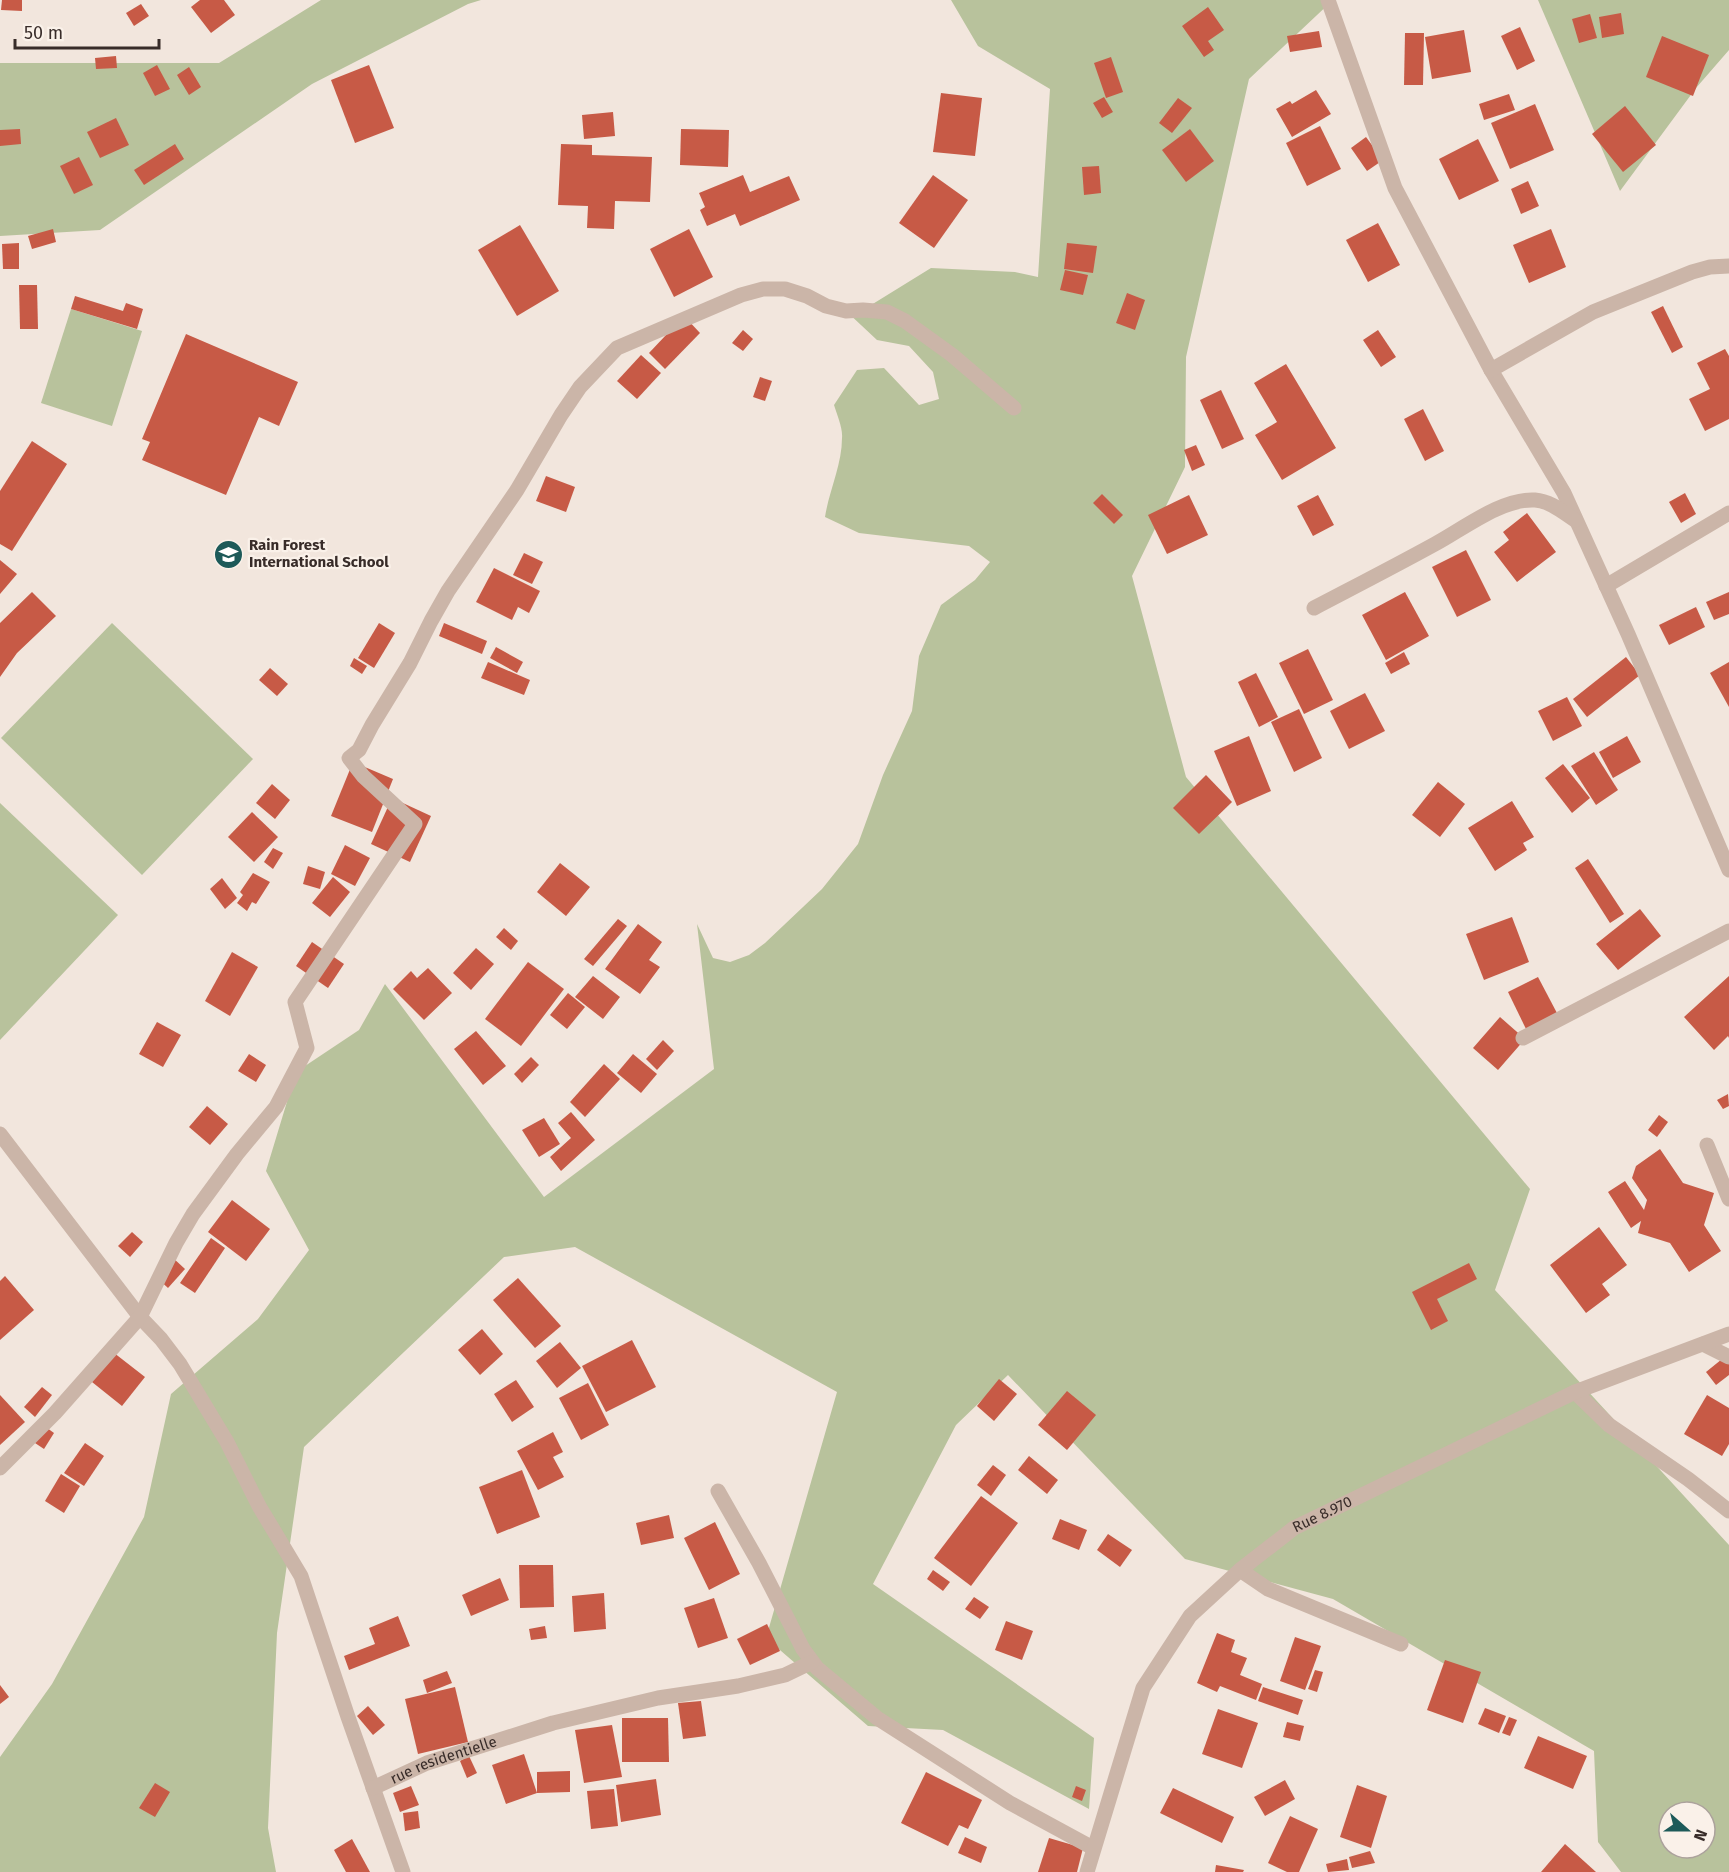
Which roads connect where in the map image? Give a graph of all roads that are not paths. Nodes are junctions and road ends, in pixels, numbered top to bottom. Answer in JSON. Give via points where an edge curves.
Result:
{"nodes":[{"id":1,"x":1328,"y":0,"type":"edge"},
{"id":2,"x":1729,"y":266,"type":"edge"},
{"id":3,"x":1491,"y":370,"type":"junction"},
{"id":4,"x":1014,"y":408,"type":"dead end"},
{"id":5,"x":1729,"y":513,"type":"edge"},
{"id":6,"x":1575,"y":520,"type":"junction"},
{"id":7,"x":1606,"y":586,"type":"junction"},
{"id":8,"x":1314,"y":608,"type":"dead end"},
{"id":9,"x":1729,"y":870,"type":"edge"},
{"id":10,"x":1729,"y":931,"type":"edge"},
{"id":11,"x":1523,"y":1038,"type":"dead end"},
{"id":12,"x":0,"y":1134,"type":"edge"},
{"id":13,"x":1707,"y":1145,"type":"dead end"},
{"id":14,"x":1729,"y":1199,"type":"edge"},
{"id":15,"x":140,"y":1317,"type":"junction"},
{"id":16,"x":1729,"y":1334,"type":"edge"},
{"id":17,"x":1703,"y":1344,"type":"junction"},
{"id":18,"x":1729,"y":1357,"type":"edge"},
{"id":19,"x":1575,"y":1392,"type":"junction"},
{"id":20,"x":0,"y":1468,"type":"edge"},
{"id":21,"x":718,"y":1491,"type":"dead end"},
{"id":22,"x":1729,"y":1511,"type":"edge"},
{"id":23,"x":1240,"y":1570,"type":"junction"},
{"id":24,"x":1401,"y":1644,"type":"dead end"},
{"id":25,"x":812,"y":1662,"type":"junction"},
{"id":26,"x":373,"y":1788,"type":"junction"},
{"id":27,"x":1093,"y":1848,"type":"junction"},
{"id":28,"x":403,"y":1872,"type":"edge"},
{"id":29,"x":1087,"y":1872,"type":"edge"}],
"edges":[{"from":1,"to":3,"type":"street","via":[[1395,188]]},
{"from":2,"to":3,"type":"street","via":[[1692,272],[1593,312]]},
{"from":3,"to":6,"type":"street","via":[[1564,493]]},
{"from":4,"to":15,"type":"street","via":[[905,321],[887,312],[846,311],[826,306],[784,289],[741,295],[617,348],[600,365],[573,396],[517,490],[467,561],[359,750],[349,758],[415,824],[295,1002],[307,1048],[296,1072],[276,1107],[193,1214]]},
{"from":5,"to":7,"type":"street"},
{"from":6,"to":7,"type":"street"},
{"from":6,"to":8,"type":"street","via":[[1536,500],[1498,508]]},
{"from":7,"to":9,"type":"street"},
{"from":10,"to":11,"type":"street"},
{"from":12,"to":15,"type":"street"},
{"from":13,"to":14,"type":"street"},
{"from":15,"to":20,"type":"street","via":[[49,1420]]},
{"from":15,"to":26,"type":"street","via":[[180,1364],[301,1576]]},
{"from":16,"to":17,"type":"street","name":"Rue 8.970"},
{"from":17,"to":18,"type":"street"},
{"from":17,"to":19,"type":"street","name":"Rue 8.970"},
{"from":19,"to":22,"type":"street","via":[[1609,1425]]},
{"from":19,"to":23,"type":"street","name":"Rue 8.970","via":[[1294,1528]]},
{"from":21,"to":25,"type":"street"},
{"from":23,"to":24,"type":"street","via":[[1268,1589]]},
{"from":23,"to":27,"type":"street","name":"Rue 8.970","via":[[1190,1616],[1143,1688]]},
{"from":25,"to":26,"type":"street","name":"rue residentielle","via":[[785,1675],[658,1698],[553,1723],[427,1763]]},
{"from":25,"to":27,"type":"street","via":[[876,1718],[1010,1803]]},
{"from":26,"to":28,"type":"street"},
{"from":27,"to":29,"type":"street","name":"Rue 8.970"}]}
